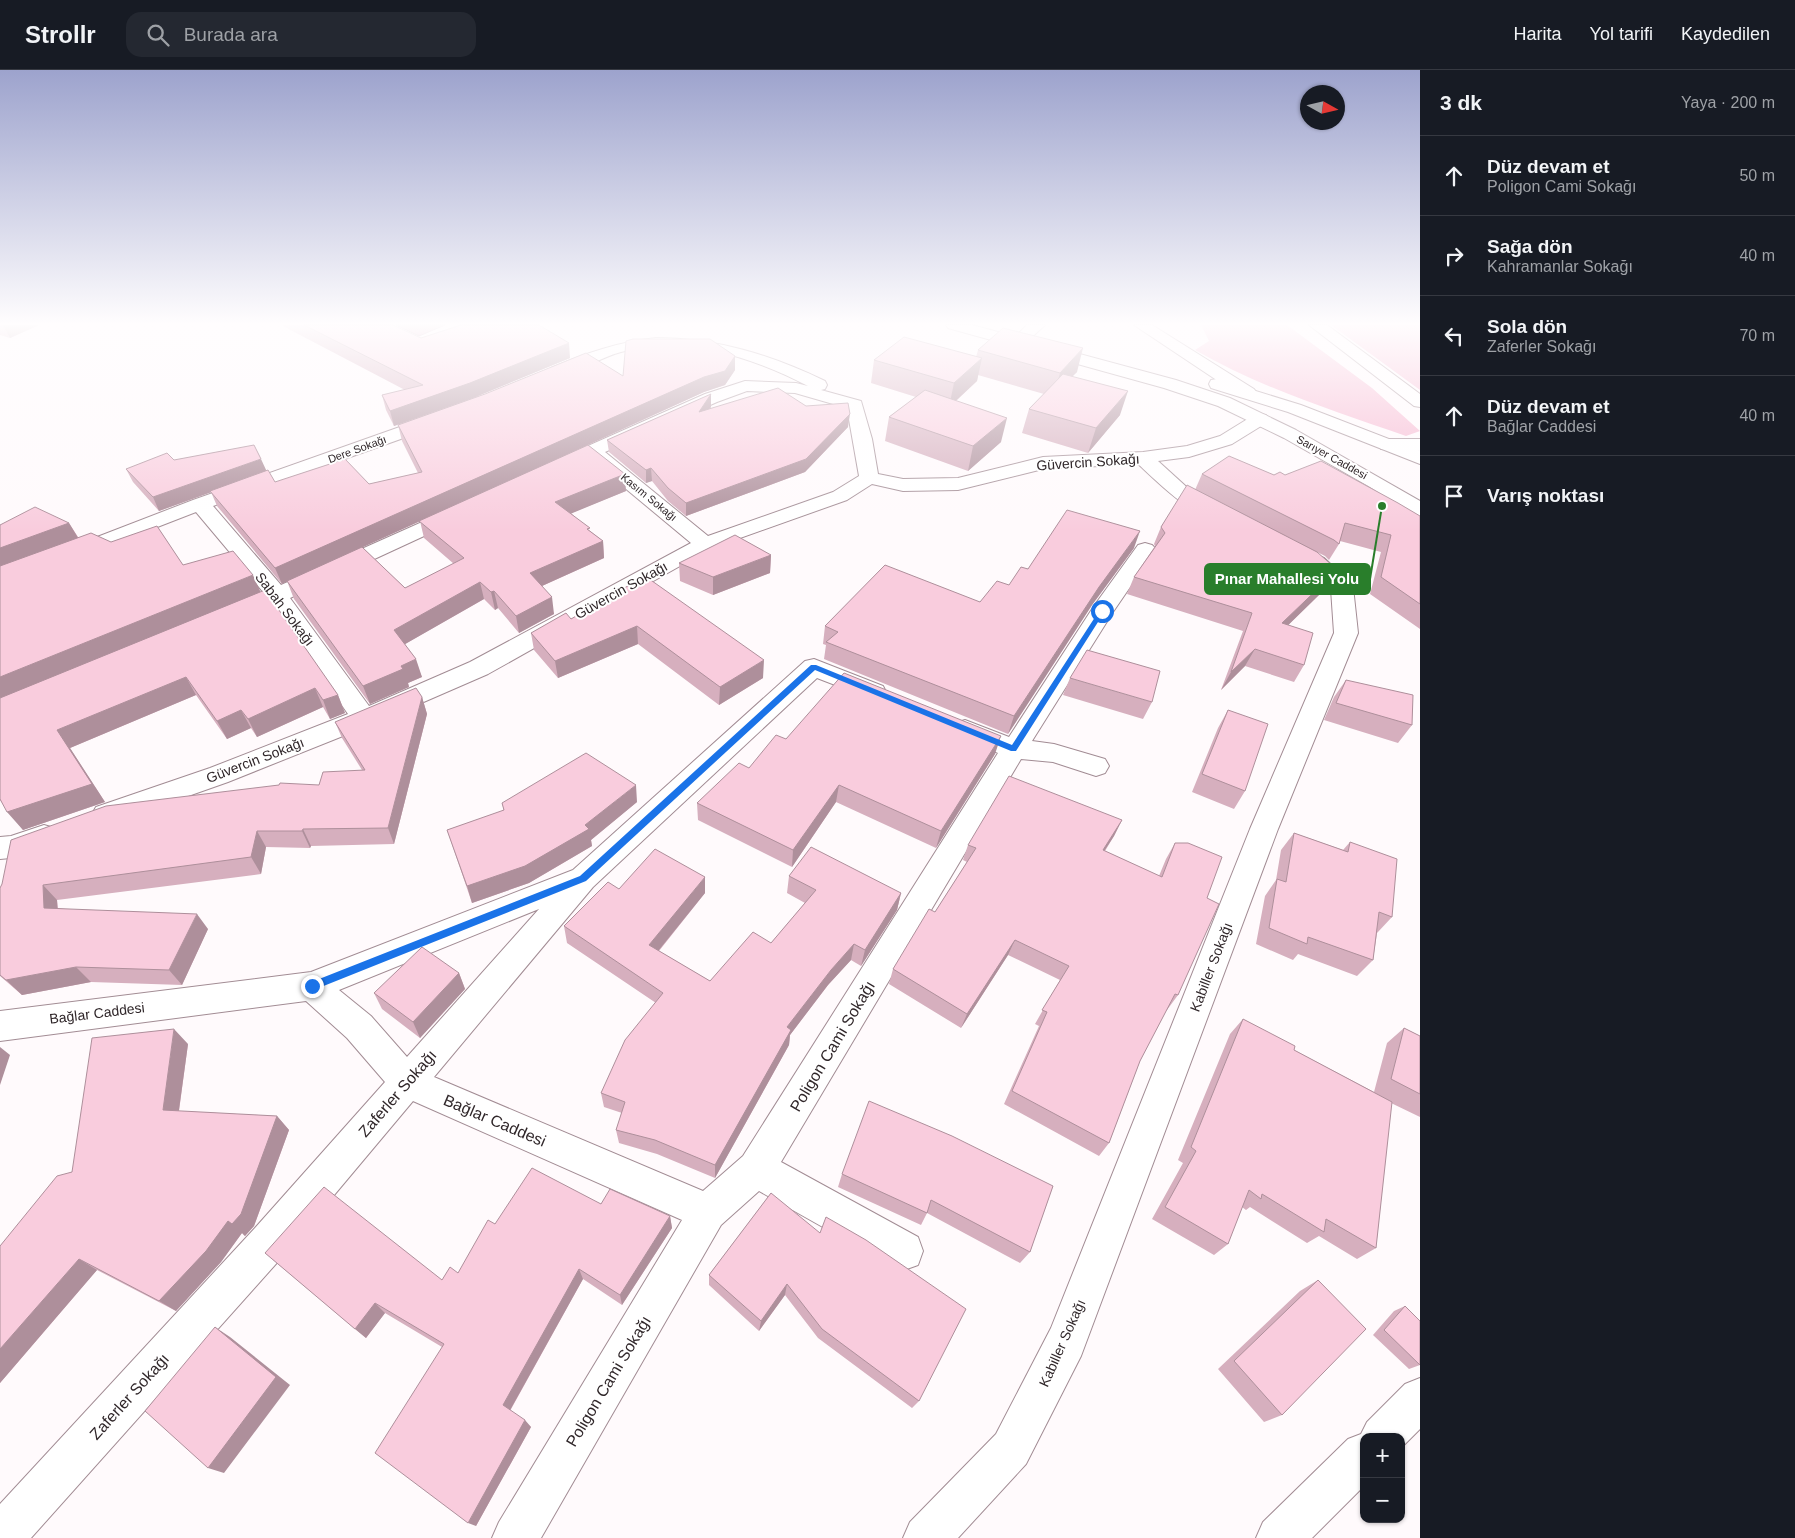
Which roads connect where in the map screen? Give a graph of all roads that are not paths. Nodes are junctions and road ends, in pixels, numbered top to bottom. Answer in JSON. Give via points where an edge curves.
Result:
{"nodes":[{"id":1,"x":724,"y":394,"type":"edge"},
{"id":2,"x":815,"y":394,"type":"edge"},
{"id":3,"x":834,"y":394,"type":"edge"},
{"id":4,"x":1199,"y":394,"type":"edge"},
{"id":5,"x":1213,"y":394,"type":"edge"},
{"id":6,"x":1249,"y":394,"type":"edge"},
{"id":7,"x":1409,"y":394,"type":"edge"},
{"id":8,"x":1224,"y":402,"type":"junction"},
{"id":9,"x":1420,"y":402,"type":"edge"},
{"id":10,"x":855,"y":405,"type":"junction"},
{"id":11,"x":454,"y":414,"type":"edge"},
{"id":12,"x":1260,"y":419,"type":"junction"},
{"id":13,"x":1420,"y":444,"type":"edge"},
{"id":14,"x":1388,"y":445,"type":"junction"},
{"id":15,"x":592,"y":451,"type":"junction"},
{"id":16,"x":1143,"y":458,"type":"junction"},
{"id":17,"x":1420,"y":458,"type":"edge"},
{"id":18,"x":547,"y":472,"type":"edge"},
{"id":19,"x":869,"y":478,"type":"junction"},
{"id":20,"x":200,"y":504,"type":"junction"},
{"id":21,"x":475,"y":505,"type":"edge"},
{"id":22,"x":1420,"y":510,"type":"edge"},
{"id":23,"x":1240,"y":524,"type":"edge"},
{"id":24,"x":1274,"y":541,"type":"edge"},
{"id":25,"x":705,"y":544,"type":"junction"},
{"id":26,"x":1145,"y":549,"type":"dead end"},
{"id":27,"x":54,"y":560,"type":"edge"},
{"id":28,"x":278,"y":596,"type":"junction"},
{"id":29,"x":224,"y":618,"type":"edge"},
{"id":30,"x":896,"y":700,"type":"edge"},
{"id":31,"x":364,"y":718,"type":"junction"},
{"id":32,"x":941,"y":719,"type":"edge"},
{"id":33,"x":1014,"y":749,"type":"junction"},
{"id":34,"x":1096,"y":766,"type":"dead end"},
{"id":35,"x":6,"y":856,"type":"edge"},
{"id":36,"x":583,"y":879,"type":"junction"},
{"id":37,"x":312,"y":986,"type":"junction"},
{"id":38,"x":0,"y":1026,"type":"edge"},
{"id":39,"x":407,"y":1082,"type":"junction"},
{"id":40,"x":756,"y":1169,"type":"junction"},
{"id":41,"x":708,"y":1212,"type":"junction"},
{"id":42,"x":904,"y":1250,"type":"dead end"},
{"id":43,"x":1420,"y":1399,"type":"edge"},
{"id":44,"x":1386,"y":1433,"type":"edge"},
{"id":45,"x":1360,"y":1458,"type":"edge"},
{"id":46,"x":0,"y":1538,"type":"edge"},
{"id":47,"x":516,"y":1538,"type":"edge"},
{"id":48,"x":926,"y":1538,"type":"edge"},
{"id":49,"x":1279,"y":1538,"type":"edge"}],
"edges":[{"from":1,"to":15,"type":"street"},
{"from":2,"to":10,"type":"street"},
{"from":3,"to":10,"type":"street"},
{"from":4,"to":8,"type":"street","name":"Sarıyer Caddesi"},
{"from":5,"to":8,"type":"street"},
{"from":6,"to":14,"type":"street","name":"Sarıyer Caddesi"},
{"from":7,"to":9,"type":"street"},
{"from":8,"to":12,"type":"street","name":"Sarıyer Caddesi"},
{"from":10,"to":19,"type":"street"},
{"from":11,"to":20,"type":"street","name":"Dere Sokağı"},
{"from":12,"to":16,"type":"street","name":"Güvercin Sokağı","via":[[1226,440],[1189,452]]},
{"from":12,"to":22,"type":"street","name":"Sarıyer Caddesi","via":[[1378,483]]},
{"from":13,"to":14,"type":"street"},
{"from":14,"to":17,"type":"street","name":"Sarıyer Caddesi"},
{"from":15,"to":18,"type":"street"},
{"from":15,"to":25,"type":"street","name":"Kasım Sokağı"},
{"from":16,"to":19,"type":"street","name":"Güvercin Sokağı","via":[[1044,463],[958,484],[902,485]]},
{"from":16,"to":23,"type":"street","via":[[1184,495]]},
{"from":19,"to":25,"type":"street","name":"Güvercin Sokağı","via":[[840,496]]},
{"from":20,"to":27,"type":"street","name":"Dere Sokağı"},
{"from":20,"to":28,"type":"street","name":"Sabah Sokağı"},
{"from":21,"to":28,"type":"street"},
{"from":24,"to":48,"type":"street","name":"Kabiller Sokağı","via":[[1316,563],[1342,588],[1346,633],[1264,829],[1066,1340],[1011,1449]]},
{"from":25,"to":31,"type":"street","name":"Güvercin Sokağı","via":[[479,668]]},
{"from":26,"to":33,"type":"street","name":"Poligon Cami Sokağı"},
{"from":28,"to":29,"type":"street"},
{"from":28,"to":31,"type":"street","name":"Sabah Sokağı"},
{"from":30,"to":36,"type":"street","name":"Zaferler Sokağı","via":[[814,667]]},
{"from":31,"to":35,"type":"street","name":"Güvercin Sokağı","via":[[218,775],[77,824]]},
{"from":32,"to":33,"type":"street"},
{"from":33,"to":34,"type":"street","via":[[1054,753]]},
{"from":33,"to":40,"type":"street","name":"Poligon Cami Sokağı"},
{"from":36,"to":37,"type":"street","name":"Bağlar Caddesi"},
{"from":36,"to":39,"type":"street","name":"Zaferler Sokağı"},
{"from":37,"to":38,"type":"street","name":"Bağlar Caddesi"},
{"from":37,"to":39,"type":"street","name":"Bağlar Caddesi","via":[[359,1027]]},
{"from":39,"to":41,"type":"street","name":"Bağlar Caddesi"},
{"from":39,"to":46,"type":"street","name":"Zaferler Sokağı","via":[[269,1242]]},
{"from":40,"to":41,"type":"street","name":"Poligon Cami Sokağı"},
{"from":40,"to":42,"type":"street"},
{"from":41,"to":47,"type":"street","name":"Poligon Cami Sokağı"},
{"from":43,"to":44,"type":"street"},
{"from":45,"to":49,"type":"street"}]}
